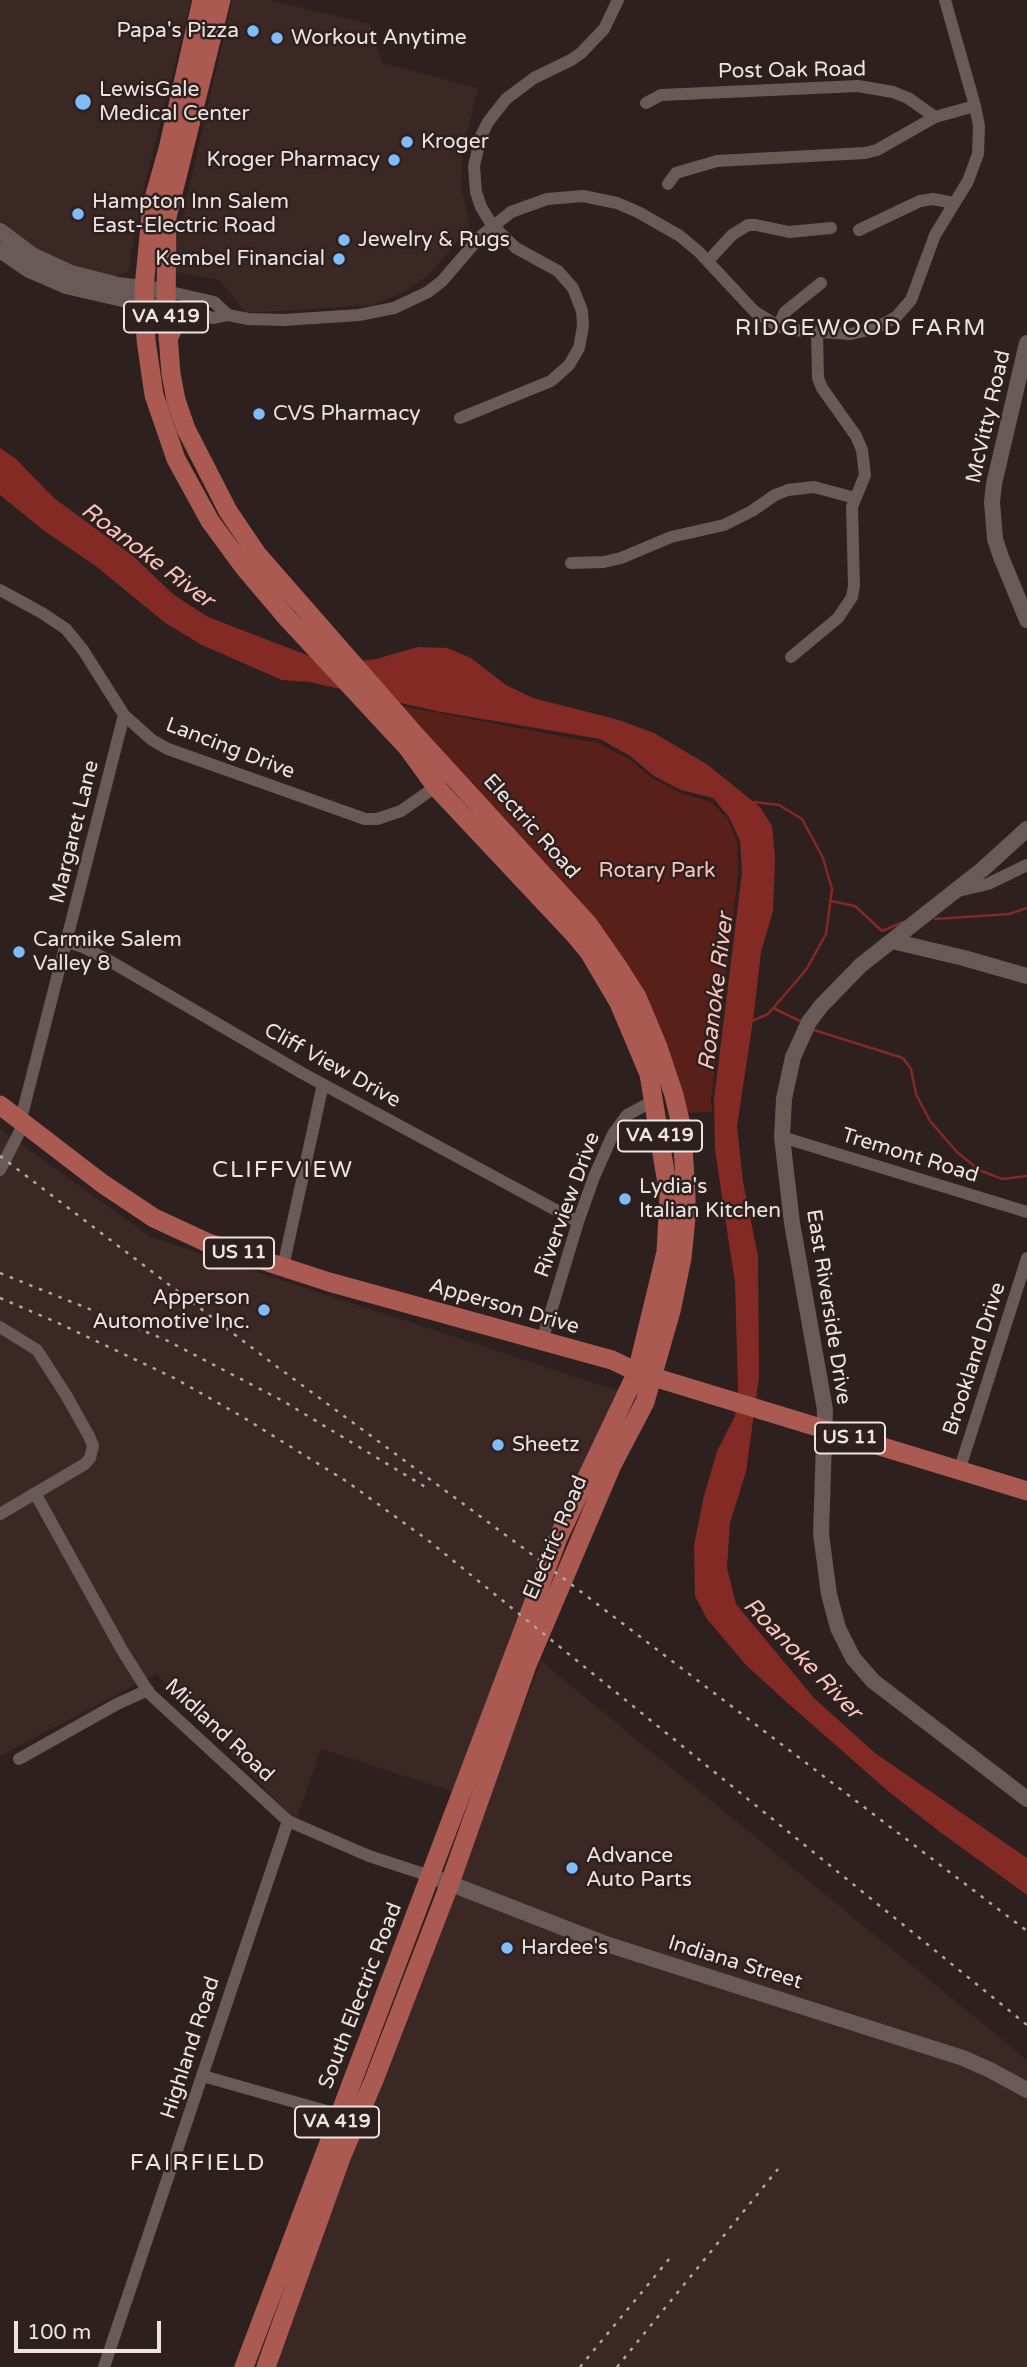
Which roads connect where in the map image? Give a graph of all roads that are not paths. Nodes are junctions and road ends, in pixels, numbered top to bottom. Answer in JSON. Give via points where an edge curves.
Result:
{"nodes":[{"id":1,"x":202,"y":0,"type":"edge"},
{"id":2,"x":221,"y":0,"type":"edge"},
{"id":3,"x":618,"y":0,"type":"edge"},
{"id":4,"x":944,"y":0,"type":"edge"},
{"id":5,"x":646,"y":103,"type":"dead end"},
{"id":6,"x":975,"y":106,"type":"junction"},
{"id":7,"x":935,"y":117,"type":"junction"},
{"id":8,"x":668,"y":184,"type":"dead end"},
{"id":9,"x":954,"y":203,"type":"junction"},
{"id":10,"x":492,"y":225,"type":"junction"},
{"id":11,"x":831,"y":228,"type":"dead end"},
{"id":12,"x":859,"y":230,"type":"dead end"},
{"id":13,"x":0,"y":231,"type":"edge"},
{"id":14,"x":0,"y":250,"type":"edge"},
{"id":15,"x":28,"y":261,"type":"junction"},
{"id":16,"x":708,"y":261,"type":"junction"},
{"id":17,"x":821,"y":283,"type":"dead end"},
{"id":18,"x":144,"y":296,"type":"junction"},
{"id":19,"x":166,"y":300,"type":"junction"},
{"id":20,"x":194,"y":314,"type":"junction"},
{"id":21,"x":228,"y":315,"type":"junction"},
{"id":22,"x":779,"y":326,"type":"junction"},
{"id":23,"x":817,"y":332,"type":"junction"},
{"id":24,"x":169,"y":339,"type":"junction"},
{"id":25,"x":1027,"y":343,"type":"edge"},
{"id":26,"x":460,"y":418,"type":"dead end"},
{"id":27,"x":855,"y":498,"type":"junction"},
{"id":28,"x":571,"y":563,"type":"dead end"},
{"id":29,"x":0,"y":590,"type":"edge"},
{"id":30,"x":294,"y":611,"type":"junction"},
{"id":31,"x":1027,"y":620,"type":"edge"},
{"id":32,"x":791,"y":657,"type":"dead end"},
{"id":33,"x":124,"y":715,"type":"junction"},
{"id":34,"x":412,"y":742,"type":"junction"},
{"id":35,"x":452,"y":774,"type":"junction"},
{"id":36,"x":436,"y":787,"type":"junction"},
{"id":37,"x":1027,"y":829,"type":"edge"},
{"id":38,"x":1027,"y":865,"type":"edge"},
{"id":39,"x":954,"y":892,"type":"junction"},
{"id":40,"x":892,"y":941,"type":"junction"},
{"id":41,"x":67,"y":942,"type":"junction"},
{"id":42,"x":1027,"y":976,"type":"edge"},
{"id":43,"x":323,"y":1084,"type":"junction"},
{"id":44,"x":654,"y":1100,"type":"junction"},
{"id":45,"x":0,"y":1105,"type":"edge"},
{"id":46,"x":21,"y":1121,"type":"junction"},
{"id":47,"x":782,"y":1137,"type":"junction"},
{"id":48,"x":0,"y":1170,"type":"edge"},
{"id":49,"x":1027,"y":1212,"type":"edge"},
{"id":50,"x":578,"y":1222,"type":"junction"},
{"id":51,"x":1027,"y":1258,"type":"edge"},
{"id":52,"x":283,"y":1267,"type":"junction"},
{"id":53,"x":0,"y":1327,"type":"edge"},
{"id":54,"x":542,"y":1341,"type":"junction"},
{"id":55,"x":645,"y":1375,"type":"junction"},
{"id":56,"x":824,"y":1430,"type":"junction"},
{"id":57,"x":959,"y":1471,"type":"junction"},
{"id":58,"x":1027,"y":1491,"type":"edge"},
{"id":59,"x":35,"y":1493,"type":"junction"},
{"id":60,"x":0,"y":1514,"type":"edge"},
{"id":61,"x":519,"y":1660,"type":"junction"},
{"id":62,"x":148,"y":1690,"type":"junction"},
{"id":63,"x":19,"y":1759,"type":"dead end"},
{"id":64,"x":1027,"y":1799,"type":"edge"},
{"id":65,"x":288,"y":1821,"type":"junction"},
{"id":66,"x":430,"y":1876,"type":"junction"},
{"id":67,"x":450,"y":1884,"type":"junction"},
{"id":68,"x":203,"y":2076,"type":"junction"},
{"id":69,"x":1027,"y":2090,"type":"edge"},
{"id":70,"x":349,"y":2118,"type":"junction"},
{"id":71,"x":104,"y":2367,"type":"edge"},
{"id":72,"x":244,"y":2367,"type":"edge"},
{"id":73,"x":266,"y":2367,"type":"edge"}],
"edges":[{"from":1,"to":18,"type":"main road","name":"Electric Road","number":"VA 419","via":[[152,205]]},
{"from":2,"to":19,"type":"main road","name":"Electric Road","number":"VA 419","via":[[167,217]]},
{"from":3,"to":10,"type":"street","via":[[604,29],[587,47],[570,61],[520,86],[488,122],[474,178],[481,208]]},
{"from":4,"to":6,"type":"street"},
{"from":5,"to":7,"type":"street","name":"Post Oak Road","via":[[661,95],[858,86],[908,98]]},
{"from":6,"to":7,"type":"street"},
{"from":6,"to":9,"type":"street","via":[[978,154]]},
{"from":7,"to":8,"type":"street","via":[[877,150],[704,163],[677,173]]},
{"from":9,"to":12,"type":"street","via":[[920,201]]},
{"from":9,"to":23,"type":"street","via":[[935,235],[917,289],[896,317],[861,332]]},
{"from":10,"to":16,"type":"street","via":[[511,212],[547,199],[600,199],[660,223]]},
{"from":10,"to":21,"type":"street","via":[[442,281],[394,308],[284,320]]},
{"from":10,"to":26,"type":"street","via":[[516,248],[566,278],[582,311],[582,338],[569,365],[551,382]]},
{"from":11,"to":16,"type":"street","via":[[789,232],[748,225]]},
{"from":13,"to":15,"type":"street"},
{"from":14,"to":15,"type":"street"},
{"from":15,"to":18,"type":"street"},
{"from":16,"to":22,"type":"street","via":[[755,312]]},
{"from":17,"to":22,"type":"street","via":[[785,312]]},
{"from":18,"to":19,"type":"street"},
{"from":18,"to":30,"type":"main road","name":"Electric Road","number":"VA 419","via":[[153,395],[176,459],[225,544]]},
{"from":19,"to":20,"type":"street"},
{"from":19,"to":21,"type":"street","via":[[214,302]]},
{"from":19,"to":24,"type":"main road","name":"Electric Road","number":"VA 419"},
{"from":20,"to":21,"type":"street"},
{"from":20,"to":24,"type":"main road","via":[[175,324]]},
{"from":22,"to":23,"type":"street"},
{"from":23,"to":27,"type":"street","via":[[818,378],[862,450],[864,475]]},
{"from":24,"to":30,"type":"main road","name":"Electric Road","number":"VA 419","via":[[176,400],[200,459],[243,536]]},
{"from":25,"to":31,"type":"street","name":"McVitty Road","via":[[992,502],[1001,557]]},
{"from":27,"to":28,"type":"street","via":[[814,487],[788,490],[724,525],[671,537],[621,558]]},
{"from":27,"to":32,"type":"street","via":[[852,597],[838,618]]},
{"from":29,"to":33,"type":"street","name":"Lancing Drive","via":[[66,629]]},
{"from":30,"to":34,"type":"main road","name":"Electric Road","number":"VA 419"},
{"from":33,"to":36,"type":"street","name":"Lancing Drive","via":[[168,749],[365,819],[401,811]]},
{"from":33,"to":41,"type":"street","name":"Margaret Lane"},
{"from":34,"to":35,"type":"main road","name":"Electric Road","number":"VA 419"},
{"from":34,"to":36,"type":"main road","name":"Electric Road","number":"VA 419"},
{"from":35,"to":36,"type":"street","name":"Lancing Drive"},
{"from":35,"to":55,"type":"main road","name":"Electric Road","number":"VA 419","via":[[588,923],[637,997],[665,1065],[682,1129],[686,1218],[671,1311]]},
{"from":36,"to":44,"type":"main road","name":"Electric Road","number":"VA 419","via":[[589,952],[639,1046]]},
{"from":37,"to":39,"type":"street"},
{"from":38,"to":39,"type":"street","via":[[988,884]]},
{"from":39,"to":40,"type":"street"},
{"from":40,"to":42,"type":"street"},
{"from":40,"to":47,"type":"street","name":"East Riverside Drive","via":[[840,985],[805,1030],[788,1075]]},
{"from":41,"to":43,"type":"street","name":"Cliff View Drive","via":[[108,960]]},
{"from":41,"to":46,"type":"street","name":"Margaret Lane"},
{"from":43,"to":50,"type":"street","name":"Cliff View Drive"},
{"from":43,"to":52,"type":"street"},
{"from":44,"to":50,"type":"street","name":"Riverview Drive","via":[[619,1124]]},
{"from":44,"to":55,"type":"main road","name":"Electric Road","number":"VA 419","via":[[666,1166],[668,1215]]},
{"from":45,"to":46,"type":"main road","name":"Apperson Drive","number":"US 11"},
{"from":46,"to":48,"type":"street","name":"Margaret Lane"},
{"from":46,"to":52,"type":"main road","name":"Apperson Drive","number":"US 11","via":[[154,1218],[206,1242]]},
{"from":47,"to":49,"type":"street","name":"Tremont Road"},
{"from":47,"to":56,"type":"street","name":"East Riverside Drive","via":[[792,1223],[821,1379]]},
{"from":50,"to":54,"type":"street","name":"Riverview Drive"},
{"from":51,"to":57,"type":"street","name":"Brookland Drive"},
{"from":52,"to":54,"type":"main road","name":"Apperson Drive","number":"US 11"},
{"from":53,"to":59,"type":"street","via":[[37,1350],[93,1446],[85,1464]]},
{"from":54,"to":55,"type":"main road","name":"Apperson Drive","number":"US 11","via":[[612,1360]]},
{"from":55,"to":56,"type":"main road","name":"Apperson Drive","number":"US 11"},
{"from":55,"to":61,"type":"main road","name":"Electric Road","number":"VA 419","via":[[558,1538]]},
{"from":55,"to":61,"type":"main road","name":"Electric Road","number":"VA 419","via":[[645,1402]]},
{"from":56,"to":57,"type":"main road","name":"Apperson Drive","number":"US 11"},
{"from":56,"to":64,"type":"street","name":"East Riverside Drive","via":[[821,1534],[829,1594],[844,1643],[873,1681]]},
{"from":57,"to":58,"type":"main road","name":"Apperson Drive","number":"US 11"},
{"from":59,"to":60,"type":"street"},
{"from":59,"to":62,"type":"street","name":"Midland Road"},
{"from":61,"to":66,"type":"main road","name":"Electric Road","number":"VA 419"},
{"from":61,"to":67,"type":"main road","name":"Electric Road","number":"VA 419"},
{"from":62,"to":63,"type":"street"},
{"from":62,"to":65,"type":"street","name":"Midland Road"},
{"from":65,"to":66,"type":"street","name":"Midland Road"},
{"from":65,"to":68,"type":"street","name":"Highland Road"},
{"from":66,"to":67,"type":"street","name":"Indiana Street"},
{"from":66,"to":70,"type":"main road","name":"South Electric Road","number":"VA 419"},
{"from":67,"to":69,"type":"street","name":"Indiana Street","via":[[606,1944],[963,2058]]},
{"from":67,"to":70,"type":"main road","name":"South Electric Road","number":"VA 419"},
{"from":68,"to":70,"type":"street"},
{"from":68,"to":71,"type":"street","name":"Highland Road"},
{"from":70,"to":72,"type":"main road","name":"South Electric Road","number":"VA 419"},
{"from":70,"to":73,"type":"main road","name":"South Electric Road","number":"VA 419","via":[[342,2155]]}]}
